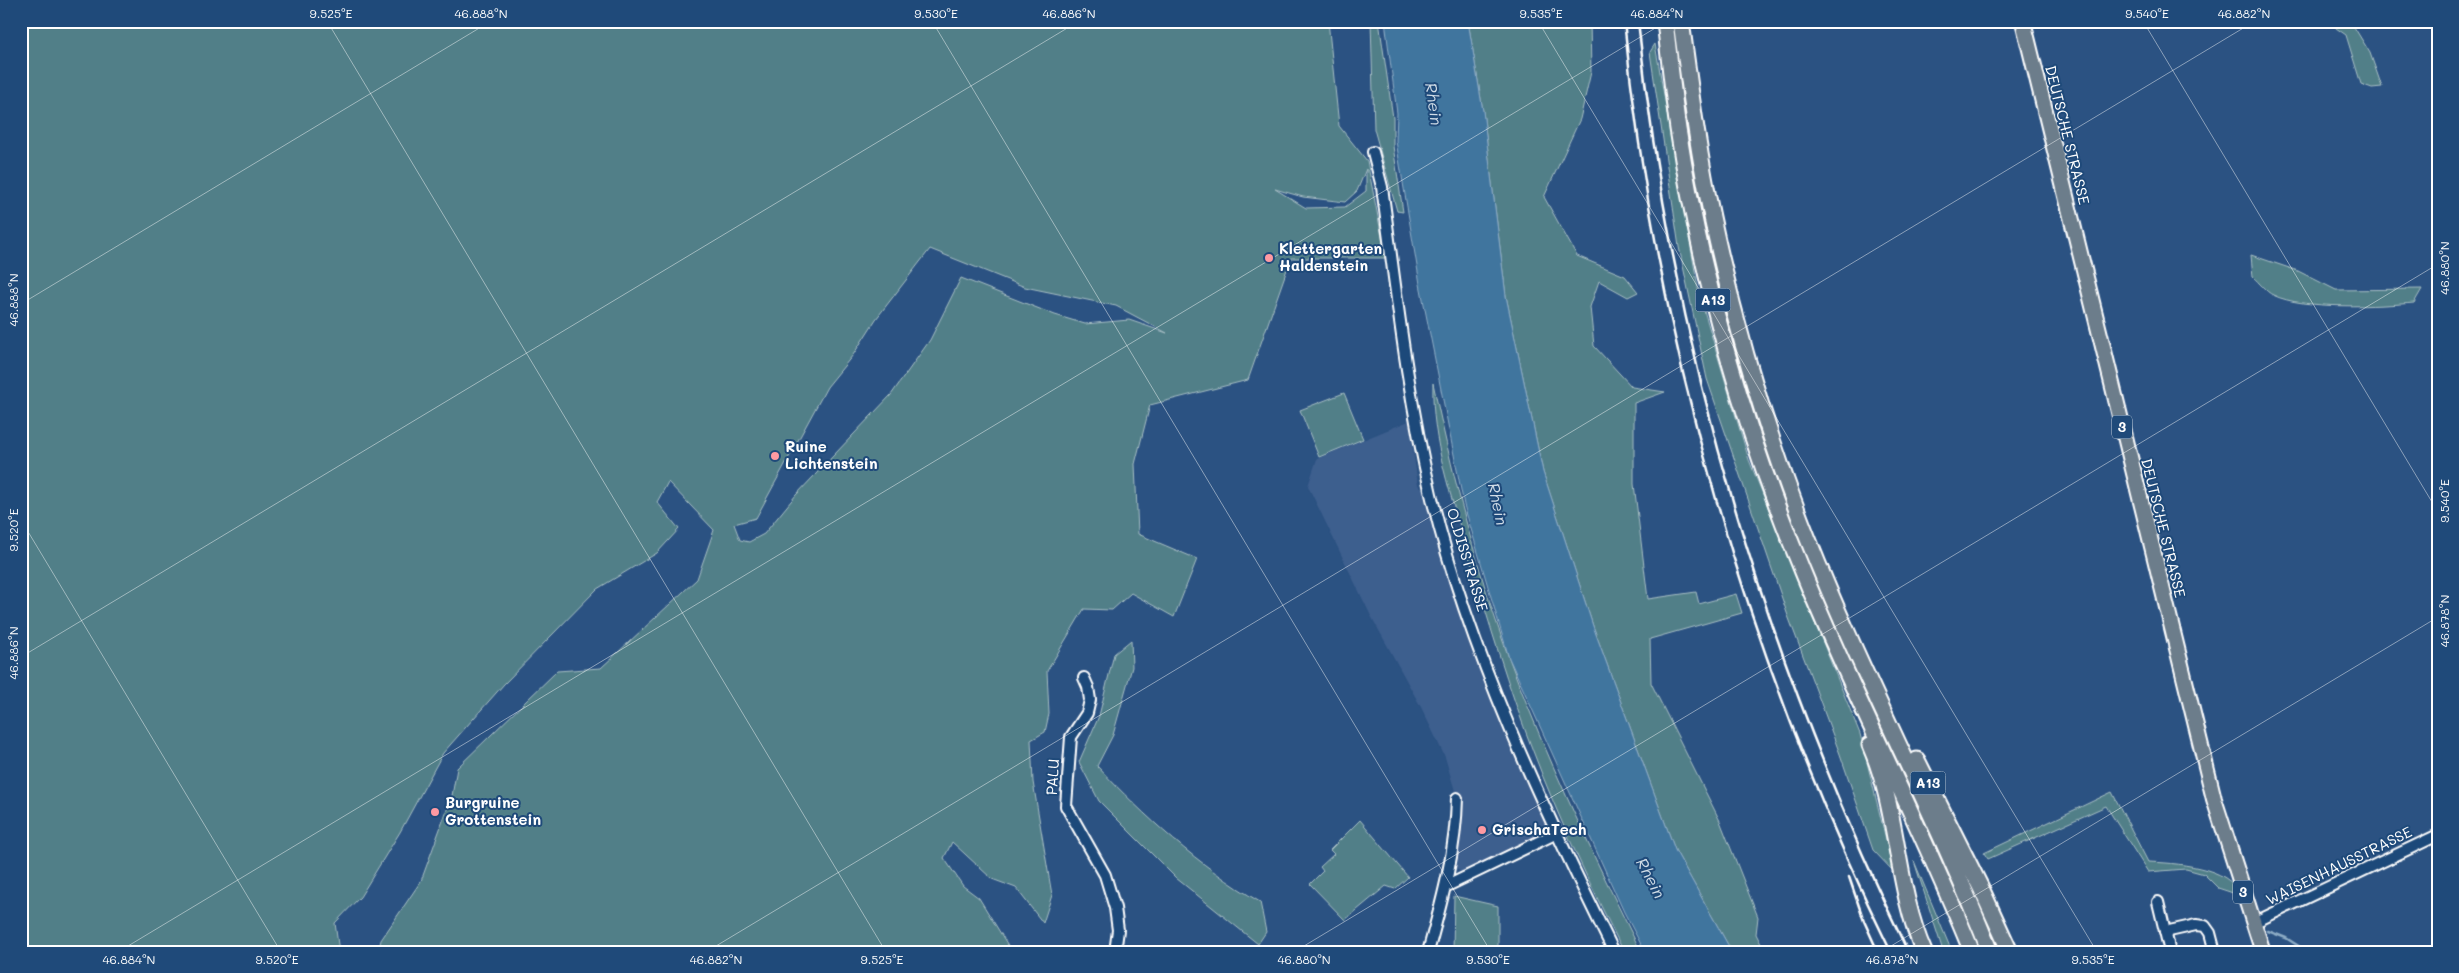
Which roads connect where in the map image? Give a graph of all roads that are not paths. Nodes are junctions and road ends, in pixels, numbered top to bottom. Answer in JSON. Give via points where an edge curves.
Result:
{"nodes":[{"id":1,"x":1664,"y":21,"type":"edge"},
{"id":2,"x":1681,"y":21,"type":"edge"},
{"id":3,"x":2023,"y":21,"type":"edge"},
{"id":4,"x":1373,"y":152,"type":"dead end"},
{"id":5,"x":1840,"y":618,"type":"junction"},
{"id":6,"x":1836,"y":650,"type":"junction"},
{"id":7,"x":1084,"y":678,"type":"dead end"},
{"id":8,"x":1457,"y":798,"type":"dead end"},
{"id":9,"x":1557,"y":833,"type":"junction"},
{"id":10,"x":2438,"y":835,"type":"edge"},
{"id":11,"x":1446,"y":887,"type":"junction"},
{"id":12,"x":2158,"y":902,"type":"dead end"},
{"id":13,"x":2253,"y":922,"type":"junction"},
{"id":14,"x":2165,"y":932,"type":"junction"},
{"id":15,"x":1115,"y":952,"type":"edge"},
{"id":16,"x":1428,"y":952,"type":"edge"},
{"id":17,"x":1614,"y":952,"type":"edge"},
{"id":18,"x":1924,"y":952,"type":"edge"},
{"id":19,"x":1972,"y":952,"type":"edge"},
{"id":20,"x":1990,"y":952,"type":"edge"},
{"id":21,"x":2010,"y":952,"type":"edge"},
{"id":22,"x":2170,"y":952,"type":"edge"},
{"id":23,"x":2215,"y":952,"type":"edge"},
{"id":24,"x":2263,"y":952,"type":"edge"}],
"edges":[{"from":1,"to":6,"type":"highway","number":"A13","via":[[1678,131],[1715,307],[1773,493]]},
{"from":2,"to":5,"type":"highway","number":"A13","via":[[1705,182],[1734,309],[1790,490]]},
{"from":3,"to":13,"type":"main road","name":"DEUTSCHE STRASSE","number":"3","via":[[2214,799]]},
{"from":4,"to":9,"type":"street","name":"OLDISSTRASSE","via":[[1382,186],[1412,406],[1432,497],[1458,587],[1494,688]]},
{"from":5,"to":20,"type":"highway","number":"A13"},
{"from":5,"to":21,"type":"highway","number":"A13","via":[[1877,681]]},
{"from":6,"to":18,"type":"highway","number":"A13","via":[[1851,702],[1886,793],[1908,906]]},
{"from":6,"to":19,"type":"highway","number":"A13","via":[[1928,847]]},
{"from":7,"to":15,"type":"street","name":"PALU","via":[[1090,700],[1071,737],[1066,801],[1105,875],[1118,930]]},
{"from":8,"to":11,"type":"street","via":[[1456,829]]},
{"from":9,"to":11,"type":"street"},
{"from":9,"to":17,"type":"street","name":"OLDISSTRASSE"},
{"from":10,"to":13,"type":"street","name":"WAISENHAUSSTRASSE"},
{"from":11,"to":16,"type":"street"},
{"from":12,"to":14,"type":"street"},
{"from":13,"to":24,"type":"main road","name":"DEUTSCHE STRASSE","number":"3"},
{"from":14,"to":22,"type":"street"},
{"from":14,"to":23,"type":"street","via":[[2205,926]]}]}
